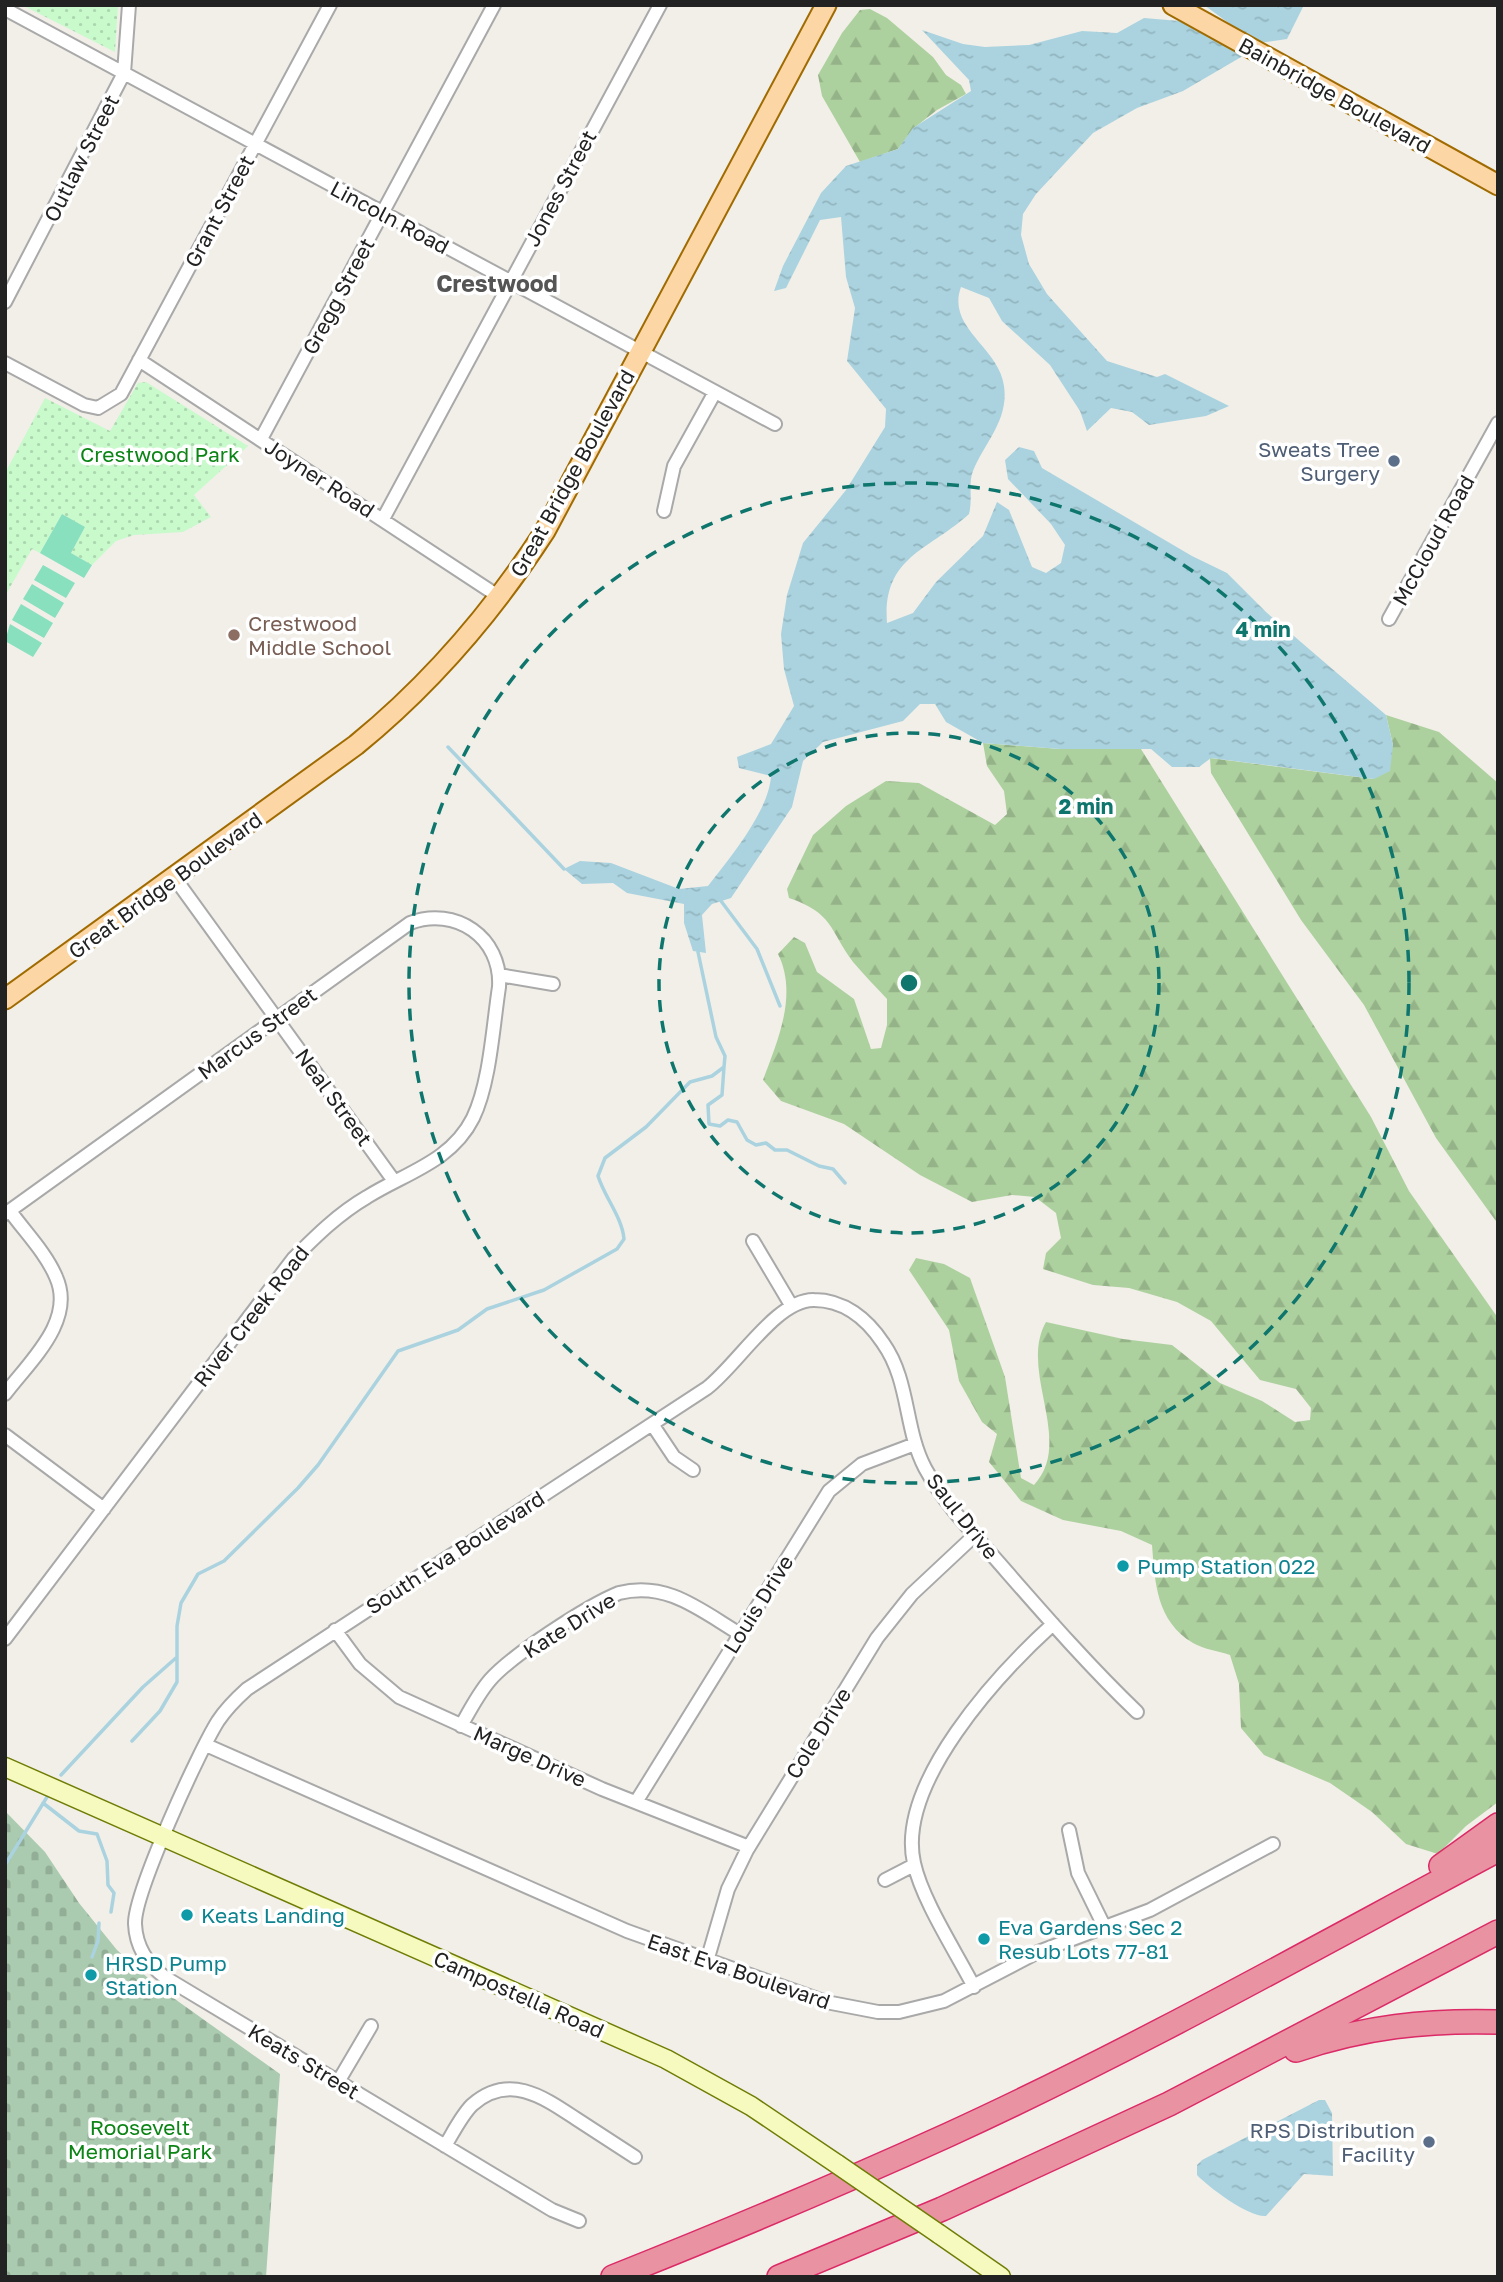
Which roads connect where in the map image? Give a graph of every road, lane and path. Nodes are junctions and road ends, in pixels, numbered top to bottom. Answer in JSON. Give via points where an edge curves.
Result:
{"nodes":[{"id":1,"x":129,"y":5,"type":"edge"},
{"id":2,"x":330,"y":5,"type":"edge"},
{"id":3,"x":494,"y":5,"type":"edge"},
{"id":4,"x":660,"y":5,"type":"edge"},
{"id":5,"x":826,"y":5,"type":"edge"},
{"id":6,"x":1173,"y":5,"type":"edge"},
{"id":7,"x":5,"y":9,"type":"edge"},
{"id":8,"x":124,"y":73,"type":"junction"},
{"id":9,"x":254,"y":144,"type":"junction"},
{"id":10,"x":1498,"y":185,"type":"edge"},
{"id":11,"x":382,"y":212,"type":"junction"},
{"id":12,"x":510,"y":282,"type":"junction"},
{"id":13,"x":5,"y":302,"type":"edge"},
{"id":14,"x":640,"y":352,"type":"junction"},
{"id":15,"x":139,"y":360,"type":"junction"},
{"id":16,"x":5,"y":363,"type":"edge"},
{"id":17,"x":715,"y":392,"type":"junction"},
{"id":18,"x":1498,"y":423,"type":"edge"},
{"id":19,"x":775,"y":424,"type":"dead end"},
{"id":20,"x":261,"y":439,"type":"junction"},
{"id":21,"x":664,"y":511,"type":"dead end"},
{"id":22,"x":383,"y":519,"type":"junction"},
{"id":23,"x":501,"y":598,"type":"junction"},
{"id":24,"x":1389,"y":619,"type":"dead end"},
{"id":25,"x":174,"y":877,"type":"junction"},
{"id":26,"x":499,"y":975,"type":"junction"},
{"id":27,"x":553,"y":984,"type":"dead end"},
{"id":28,"x":5,"y":999,"type":"edge"},
{"id":29,"x":276,"y":1019,"type":"junction"},
{"id":30,"x":394,"y":1181,"type":"junction"},
{"id":31,"x":8,"y":1212,"type":"edge"},
{"id":32,"x":753,"y":1241,"type":"dead end"},
{"id":33,"x":791,"y":1305,"type":"junction"},
{"id":34,"x":5,"y":1394,"type":"edge"},
{"id":35,"x":652,"y":1424,"type":"junction"},
{"id":36,"x":5,"y":1435,"type":"edge"},
{"id":37,"x":915,"y":1444,"type":"junction"},
{"id":38,"x":693,"y":1470,"type":"dead end"},
{"id":39,"x":104,"y":1509,"type":"junction"},
{"id":40,"x":975,"y":1535,"type":"junction"},
{"id":41,"x":1053,"y":1624,"type":"junction"},
{"id":42,"x":335,"y":1630,"type":"junction"},
{"id":43,"x":740,"y":1634,"type":"junction"},
{"id":44,"x":5,"y":1639,"type":"edge"},
{"id":45,"x":1137,"y":1712,"type":"dead end"},
{"id":46,"x":461,"y":1726,"type":"junction"},
{"id":47,"x":206,"y":1745,"type":"junction"},
{"id":48,"x":5,"y":1767,"type":"edge"},
{"id":49,"x":636,"y":1802,"type":"junction"},
{"id":50,"x":1498,"y":1825,"type":"edge"},
{"id":51,"x":1069,"y":1830,"type":"dead end"},
{"id":52,"x":164,"y":1836,"type":"junction"},
{"id":53,"x":1273,"y":1844,"type":"dead end"},
{"id":54,"x":749,"y":1847,"type":"junction"},
{"id":55,"x":1498,"y":1850,"type":"edge"},
{"id":56,"x":914,"y":1865,"type":"junction"},
{"id":57,"x":885,"y":1880,"type":"dead end"},
{"id":58,"x":1105,"y":1928,"type":"junction"},
{"id":59,"x":1498,"y":1932,"type":"edge"},
{"id":60,"x":706,"y":1961,"type":"junction"},
{"id":61,"x":974,"y":1987,"type":"junction"},
{"id":62,"x":1189,"y":2015,"type":"junction"},
{"id":63,"x":1498,"y":2022,"type":"edge"},
{"id":64,"x":371,"y":2026,"type":"dead end"},
{"id":65,"x":1237,"y":2069,"type":"junction"},
{"id":66,"x":338,"y":2082,"type":"junction"},
{"id":67,"x":445,"y":2146,"type":"junction"},
{"id":68,"x":635,"y":2157,"type":"dead end"},
{"id":69,"x":579,"y":2221,"type":"dead end"},
{"id":70,"x":612,"y":2277,"type":"edge"},
{"id":71,"x":779,"y":2277,"type":"edge"},
{"id":72,"x":1001,"y":2277,"type":"edge"}],
"edges":[{"from":1,"to":8,"type":"street","name":"Outlaw Street"},
{"from":2,"to":9,"type":"street","name":"Grant Street"},
{"from":3,"to":11,"type":"street","name":"Gregg Street"},
{"from":4,"to":12,"type":"street","name":"Jones Street"},
{"from":5,"to":14,"type":"main road","name":"Great Bridge Boulevard"},
{"from":6,"to":10,"type":"main road","name":"Bainbridge Boulevard"},
{"from":7,"to":8,"type":"street","name":"Lincoln Road"},
{"from":8,"to":9,"type":"street","name":"Lincoln Road"},
{"from":8,"to":13,"type":"street","name":"Outlaw Street"},
{"from":9,"to":11,"type":"street","name":"Lincoln Road"},
{"from":9,"to":15,"type":"street","name":"Grant Street"},
{"from":11,"to":12,"type":"street","name":"Lincoln Road"},
{"from":11,"to":20,"type":"street","name":"Gregg Street"},
{"from":12,"to":14,"type":"street","name":"Lincoln Road"},
{"from":12,"to":22,"type":"street","name":"Jones Street"},
{"from":14,"to":17,"type":"street","name":"Lincoln Road"},
{"from":14,"to":23,"type":"main road","name":"Great Bridge Boulevard","via":[[545,531]]},
{"from":15,"to":16,"type":"street","name":"Grant Street","via":[[121,394],[99,408],[84,405]]},
{"from":15,"to":20,"type":"street","name":"Joyner Road"},
{"from":17,"to":19,"type":"street","name":"Lincoln Road"},
{"from":17,"to":21,"type":"street","via":[[674,466]]},
{"from":18,"to":24,"type":"street","name":"McCloud Road"},
{"from":20,"to":22,"type":"street","name":"Joyner Road"},
{"from":22,"to":23,"type":"street","name":"Joyner Road"},
{"from":23,"to":25,"type":"main road","name":"Great Bridge Boulevard","via":[[396,713]]},
{"from":25,"to":28,"type":"main road","name":"Great Bridge Boulevard"},
{"from":25,"to":29,"type":"street","name":"Neal Street"},
{"from":26,"to":27,"type":"street"},
{"from":26,"to":29,"type":"street","name":"Marcus Street","via":[[496,960],[479,933],[457,921],[426,919],[398,931]]},
{"from":26,"to":30,"type":"street","name":"River Creek Road","via":[[480,1100],[473,1118],[437,1160]]},
{"from":29,"to":30,"type":"street","name":"Neal Street"},
{"from":29,"to":31,"type":"street","name":"Marcus Street"},
{"from":30,"to":39,"type":"street","name":"River Creek Road","via":[[333,1220],[293,1259]]},
{"from":31,"to":34,"type":"street","via":[[56,1277],[61,1300],[53,1330]]},
{"from":32,"to":33,"type":"street"},
{"from":33,"to":35,"type":"street","name":"South Eva Boulevard","via":[[722,1377]]},
{"from":33,"to":37,"type":"street","name":"Saul Drive","via":[[826,1301],[856,1313],[872,1328],[898,1371]]},
{"from":35,"to":38,"type":"street","via":[[674,1457]]},
{"from":35,"to":42,"type":"street","name":"South Eva Boulevard"},
{"from":36,"to":39,"type":"street"},
{"from":37,"to":40,"type":"street","name":"Saul Drive","via":[[934,1485]]},
{"from":37,"to":43,"type":"street","name":"Louis Drive","via":[[862,1464],[829,1491]]},
{"from":39,"to":44,"type":"street","name":"River Creek Road"},
{"from":40,"to":41,"type":"street","name":"Saul Drive"},
{"from":40,"to":54,"type":"street","name":"Cole Drive","via":[[912,1594],[877,1638]]},
{"from":41,"to":45,"type":"street","name":"Saul Drive"},
{"from":41,"to":56,"type":"street","via":[[989,1688],[925,1786],[911,1828]]},
{"from":42,"to":46,"type":"street","name":"Marge Drive","via":[[386,1689]]},
{"from":42,"to":47,"type":"street","name":"South Eva Boulevard","via":[[247,1689],[218,1721]]},
{"from":43,"to":46,"type":"street","name":"Kate Drive","via":[[667,1592],[634,1589],[619,1593],[500,1670]]},
{"from":43,"to":49,"type":"street","name":"Louis Drive"},
{"from":46,"to":49,"type":"street","name":"Marge Drive"},
{"from":47,"to":52,"type":"street","name":"South Eva Boulevard"},
{"from":47,"to":60,"type":"street","name":"East Eva Boulevard","via":[[627,1931]]},
{"from":48,"to":52,"type":"main road","name":"Campostella Road"},
{"from":49,"to":54,"type":"street","name":"Marge Drive"},
{"from":50,"to":62,"type":"highway","via":[[1410,1885]]},
{"from":51,"to":58,"type":"street","via":[[1078,1873]]},
{"from":52,"to":66,"type":"street","name":"Keats Street","via":[[135,1914],[137,1936],[150,1964]]},
{"from":52,"to":72,"type":"main road","name":"Campostella Road","bridge":true,"via":[[677,2065],[751,2106]]},
{"from":53,"to":58,"type":"street","name":"East Eva Boulevard","via":[[1150,1910]]},
{"from":54,"to":60,"type":"street","name":"Cole Drive","via":[[728,1889]]},
{"from":55,"to":62,"type":"highway"},
{"from":56,"to":57,"type":"street"},
{"from":56,"to":61,"type":"street"},
{"from":58,"to":61,"type":"street","name":"East Eva Boulevard","via":[[1038,1952]]},
{"from":59,"to":65,"type":"highway"},
{"from":60,"to":61,"type":"street","name":"East Eva Boulevard","via":[[826,2003],[878,2012],[925,2007]]},
{"from":62,"to":70,"type":"highway","via":[[950,2134]]},
{"from":63,"to":65,"type":"highway","via":[[1421,2022],[1359,2031]]},
{"from":64,"to":66,"type":"street"},
{"from":65,"to":71,"type":"highway","via":[[1065,2155]]},
{"from":66,"to":67,"type":"street","name":"Keats Street"},
{"from":67,"to":68,"type":"street","via":[[464,2115],[481,2099],[497,2091],[519,2089],[539,2094]]},
{"from":67,"to":69,"type":"street","name":"Keats Street","via":[[552,2210]]}]}
